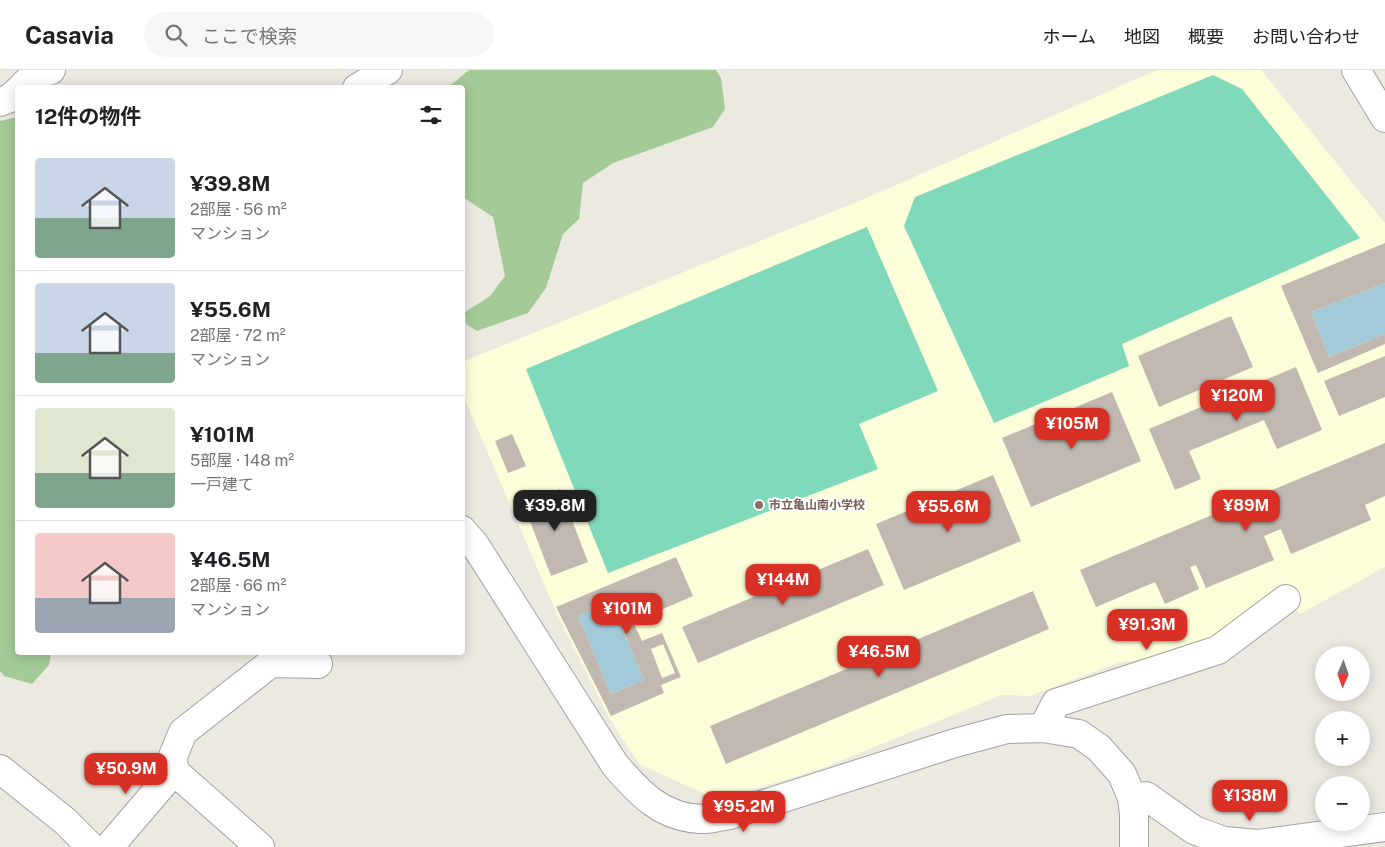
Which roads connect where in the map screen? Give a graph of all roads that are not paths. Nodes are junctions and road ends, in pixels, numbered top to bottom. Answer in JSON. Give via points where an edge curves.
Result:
{"nodes":[{"id":1,"x":51,"y":70,"type":"edge"},
{"id":2,"x":388,"y":70,"type":"edge"},
{"id":3,"x":1356,"y":70,"type":"edge"},
{"id":4,"x":24,"y":85,"type":"edge"},
{"id":5,"x":362,"y":85,"type":"edge"},
{"id":6,"x":15,"y":94,"type":"edge"},
{"id":7,"x":0,"y":102,"type":"edge"},
{"id":8,"x":1385,"y":118,"type":"edge"},
{"id":9,"x":465,"y":533,"type":"edge"},
{"id":10,"x":1286,"y":599,"type":"dead end"},
{"id":11,"x":318,"y":664,"type":"dead end"},
{"id":12,"x":1042,"y":728,"type":"junction"},
{"id":13,"x":0,"y":769,"type":"edge"},
{"id":14,"x":174,"y":771,"type":"junction"},
{"id":15,"x":1132,"y":798,"type":"junction"},
{"id":16,"x":1385,"y":827,"type":"edge"},
{"id":17,"x":91,"y":847,"type":"edge"},
{"id":18,"x":109,"y":847,"type":"edge"},
{"id":19,"x":260,"y":847,"type":"edge"},
{"id":20,"x":1134,"y":847,"type":"edge"}],
"edges":[{"from":1,"to":4,"type":"street","via":[[32,77]]},
{"from":2,"to":5,"type":"street"},
{"from":3,"to":8,"type":"street"},
{"from":6,"to":7,"type":"street"},
{"from":9,"to":12,"type":"street","via":[[616,764],[655,804],[679,816],[704,819],[730,815],[955,743],[1006,729]]},
{"from":10,"to":12,"type":"street","via":[[1218,650],[1056,704]]},
{"from":11,"to":14,"type":"street","via":[[271,663],[183,732],[173,756]]},
{"from":12,"to":15,"type":"street","via":[[1079,734],[1099,748],[1122,774]]},
{"from":13,"to":17,"type":"street","via":[[65,821]]},
{"from":14,"to":18,"type":"street"},
{"from":14,"to":19,"type":"street"},
{"from":15,"to":16,"type":"street","via":[[1146,796],[1194,830],[1224,841],[1258,844]]},
{"from":15,"to":20,"type":"street"}]}
